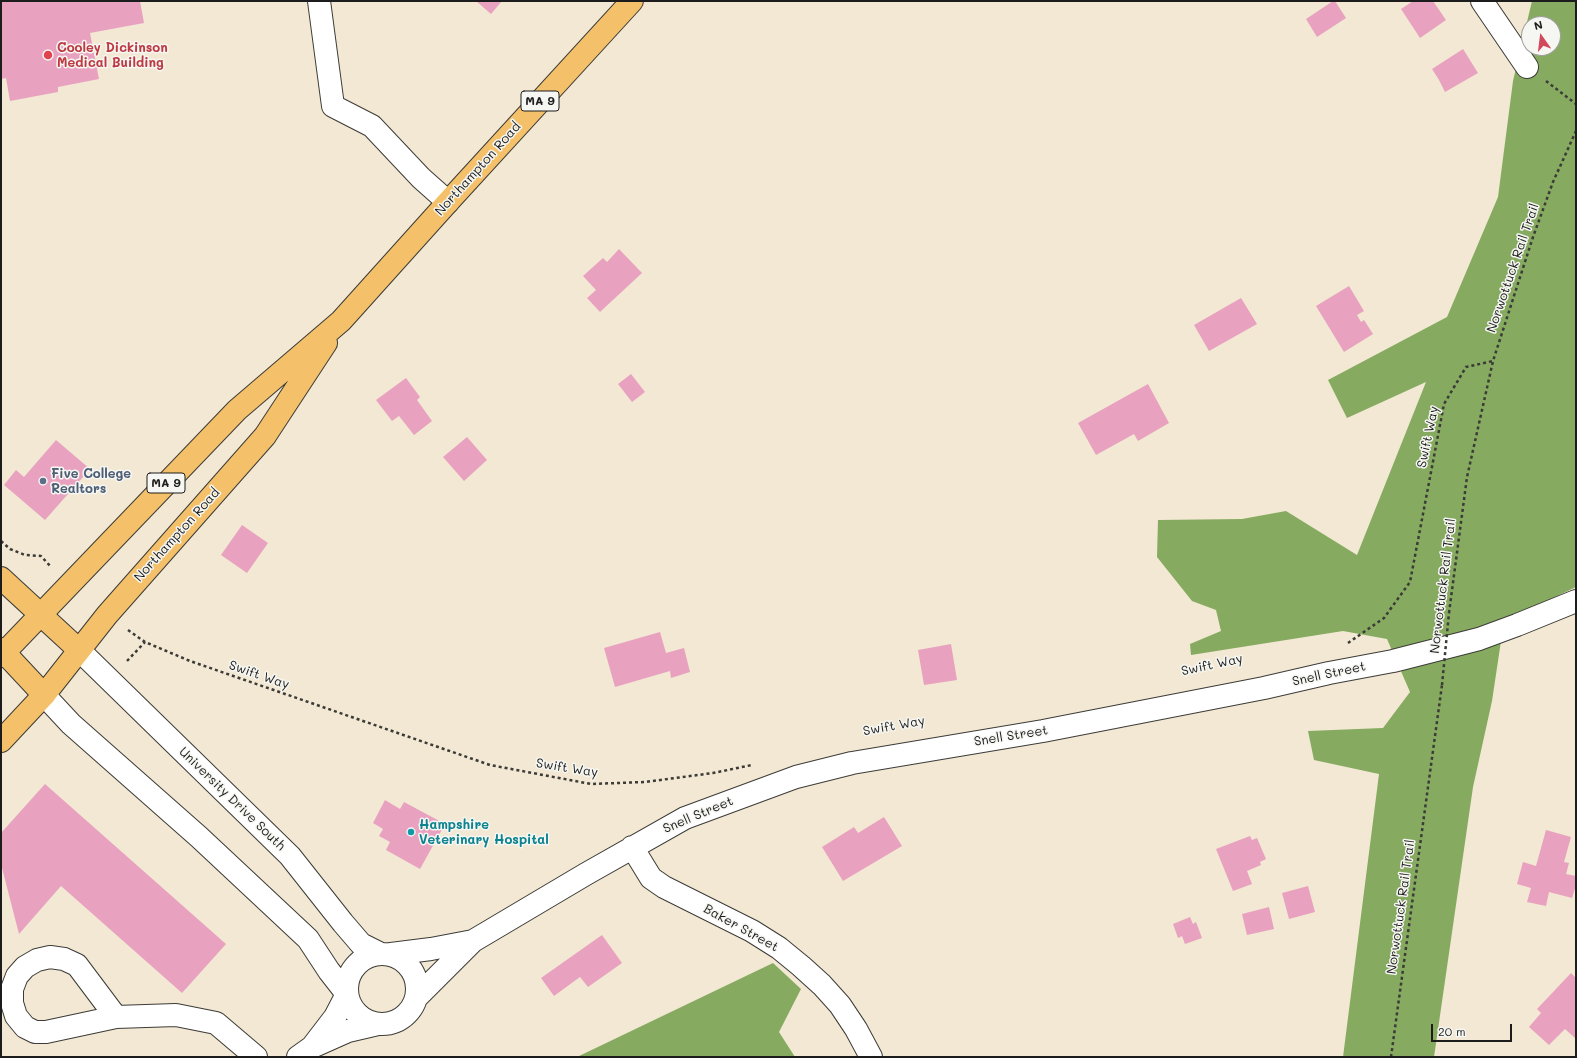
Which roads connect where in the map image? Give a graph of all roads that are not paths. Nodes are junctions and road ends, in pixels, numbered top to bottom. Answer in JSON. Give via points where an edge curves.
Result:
{"nodes":[{"id":1,"x":319,"y":1,"type":"edge"},
{"id":2,"x":632,"y":1,"type":"edge"},
{"id":3,"x":1482,"y":1,"type":"edge"},
{"id":4,"x":1527,"y":67,"type":"road end"},
{"id":5,"x":448,"y":202,"type":"junction"},
{"id":6,"x":342,"y":321,"type":"junction"},
{"id":7,"x":1,"y":578,"type":"edge"},
{"id":8,"x":1576,"y":601,"type":"edge"},
{"id":9,"x":40,"y":614,"type":"junction"},
{"id":10,"x":79,"y":650,"type":"junction"},
{"id":11,"x":2,"y":653,"type":"edge"},
{"id":12,"x":44,"y":695,"type":"junction"},
{"id":13,"x":1,"y":741,"type":"edge"},
{"id":14,"x":632,"y":847,"type":"junction"},
{"id":15,"x":473,"y":941,"type":"junction"},
{"id":16,"x":385,"y":953,"type":"junction"},
{"id":17,"x":347,"y":994,"type":"junction"},
{"id":18,"x":417,"y":997,"type":"junction"},
{"id":19,"x":116,"y":1017,"type":"junction"},
{"id":20,"x":378,"y":1024,"type":"junction"},
{"id":21,"x":305,"y":1052,"type":"edge"},
{"id":22,"x":256,"y":1057,"type":"edge"},
{"id":23,"x":872,"y":1057,"type":"edge"}],
"edges":[{"from":1,"to":5,"type":"street","via":[[333,106],[372,126],[421,178]]},
{"from":2,"to":5,"type":"main road","name":"Northampton Road","number":"MA 9"},
{"from":3,"to":4,"type":"street"},
{"from":5,"to":6,"type":"main road","name":"Northampton Road","number":"MA 9"},
{"from":6,"to":9,"type":"main road","name":"Northampton Road","number":"MA 9","via":[[237,410]]},
{"from":6,"to":10,"type":"main road","name":"Northampton Road","number":"MA 9","via":[[265,436]]},
{"from":7,"to":9,"type":"main road"},
{"from":8,"to":14,"type":"street","name":"Snell Street","via":[[1479,639],[1393,661],[1043,731],[880,758],[796,777],[685,818]]},
{"from":9,"to":10,"type":"main road"},
{"from":9,"to":11,"type":"main road","name":"Northampton Road","number":"MA 9"},
{"from":10,"to":12,"type":"main road","name":"Northampton Road","number":"MA 9"},
{"from":10,"to":16,"type":"street","name":"University Drive South","via":[[290,856],[361,944]]},
{"from":11,"to":12,"type":"main road"},
{"from":12,"to":13,"type":"main road","name":"Northampton Road","number":"MA 9"},
{"from":12,"to":17,"type":"street","via":[[71,724],[199,837],[308,939]]},
{"from":14,"to":15,"type":"street","name":"Snell Street"},
{"from":14,"to":23,"type":"street","name":"Baker Street","via":[[651,878],[752,931],[801,966],[840,1005]]},
{"from":15,"to":16,"type":"street","name":"Snell Street","via":[[430,949]]},
{"from":15,"to":18,"type":"street","name":"Snell Street"},
{"from":16,"to":17,"type":"street","via":[[368,956],[358,962],[347,982]]},
{"from":16,"to":18,"type":"street","via":[[401,958],[410,966],[418,986]]},
{"from":17,"to":20,"type":"street","via":[[357,1014],[367,1021]]},
{"from":17,"to":21,"type":"street","via":[[335,1017]]},
{"from":18,"to":20,"type":"street","via":[[409,1012],[400,1019]]},
{"from":19,"to":19,"type":"street","via":[[77,965],[64,959],[50,957],[36,960],[25,967],[12,989],[12,1003],[16,1016],[25,1027],[35,1032],[46,1032]]},
{"from":19,"to":22,"type":"street","via":[[176,1015],[216,1023]]},
{"from":20,"to":21,"type":"street","via":[[348,1031]]}]}
